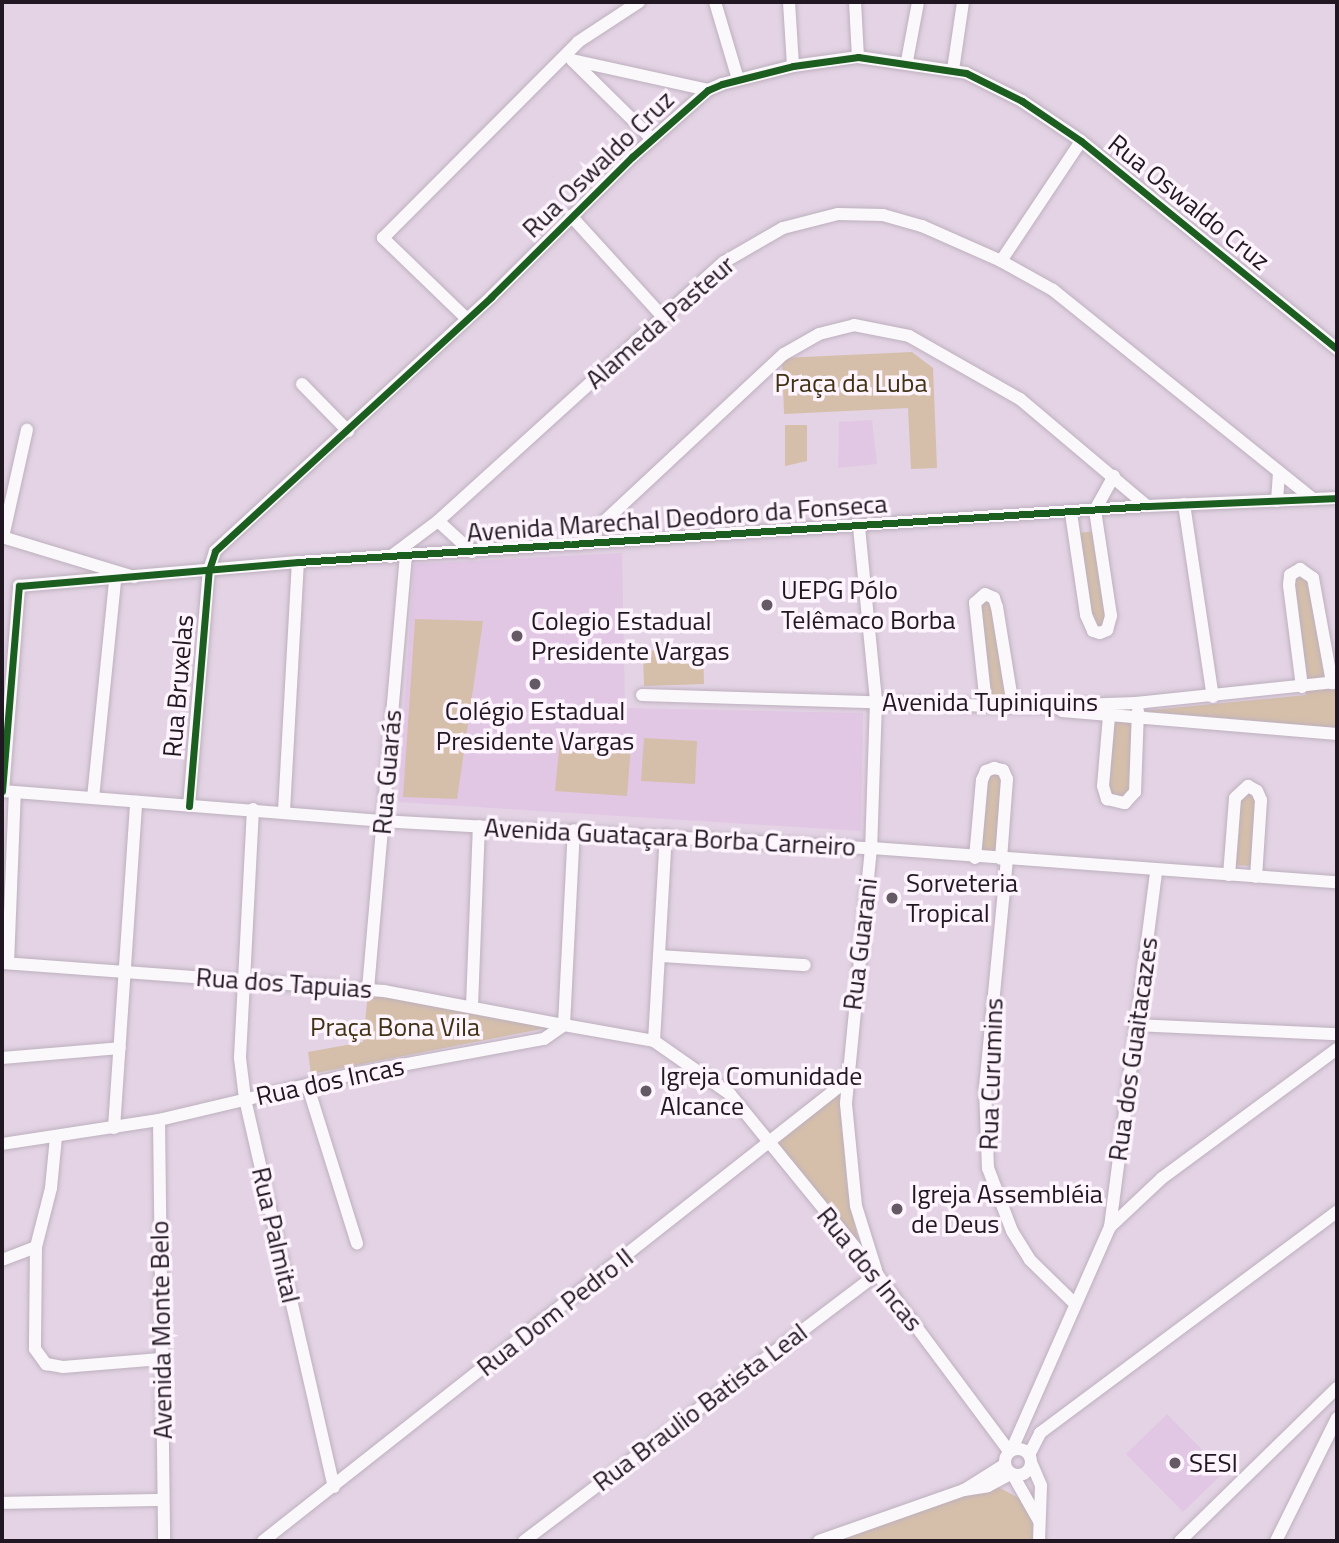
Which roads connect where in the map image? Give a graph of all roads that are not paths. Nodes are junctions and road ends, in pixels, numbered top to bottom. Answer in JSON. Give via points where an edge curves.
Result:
{"nodes":[{"id":1,"x":639,"y":2,"type":"edge"},
{"id":2,"x":715,"y":2,"type":"edge"},
{"id":3,"x":789,"y":2,"type":"edge"},
{"id":4,"x":855,"y":2,"type":"edge"},
{"id":5,"x":918,"y":2,"type":"edge"},
{"id":6,"x":963,"y":2,"type":"edge"},
{"id":7,"x":568,"y":57,"type":"junction"},
{"id":8,"x":858,"y":57,"type":"junction"},
{"id":9,"x":907,"y":61,"type":"junction"},
{"id":10,"x":793,"y":66,"type":"junction"},
{"id":11,"x":953,"y":70,"type":"junction"},
{"id":12,"x":738,"y":79,"type":"junction"},
{"id":13,"x":708,"y":90,"type":"junction"},
{"id":14,"x":652,"y":139,"type":"junction"},
{"id":15,"x":1081,"y":141,"type":"junction"},
{"id":16,"x":571,"y":216,"type":"junction"},
{"id":17,"x":1001,"y":261,"type":"junction"},
{"id":18,"x":663,"y":316,"type":"junction"},
{"id":19,"x":467,"y":319,"type":"junction"},
{"id":20,"x":1337,"y":349,"type":"edge"},
{"id":21,"x":302,"y":384,"type":"dead end"},
{"id":22,"x":27,"y":430,"type":"dead end"},
{"id":23,"x":348,"y":431,"type":"junction"},
{"id":24,"x":1279,"y":473,"type":"junction"},
{"id":25,"x":1114,"y":476,"type":"junction"},
{"id":26,"x":1337,"y":498,"type":"edge"},
{"id":27,"x":1314,"y":499,"type":"junction"},
{"id":28,"x":1277,"y":501,"type":"junction"},
{"id":29,"x":1184,"y":504,"type":"junction"},
{"id":30,"x":1147,"y":506,"type":"junction"},
{"id":31,"x":1095,"y":510,"type":"junction"},
{"id":32,"x":1071,"y":513,"type":"junction"},
{"id":33,"x":438,"y":522,"type":"junction"},
{"id":34,"x":859,"y":527,"type":"junction"},
{"id":35,"x":2,"y":537,"type":"edge"},
{"id":36,"x":580,"y":544,"type":"junction"},
{"id":37,"x":472,"y":552,"type":"junction"},
{"id":38,"x":406,"y":556,"type":"junction"},
{"id":39,"x":390,"y":557,"type":"junction"},
{"id":40,"x":298,"y":562,"type":"junction"},
{"id":41,"x":209,"y":570,"type":"junction"},
{"id":42,"x":137,"y":578,"type":"junction"},
{"id":43,"x":115,"y":580,"type":"junction"},
{"id":44,"x":1335,"y":682,"type":"edge"},
{"id":45,"x":1302,"y":687,"type":"junction"},
{"id":46,"x":642,"y":695,"type":"dead end"},
{"id":47,"x":1213,"y":696,"type":"junction"},
{"id":48,"x":876,"y":701,"type":"junction"},
{"id":49,"x":1136,"y":703,"type":"junction"},
{"id":50,"x":986,"y":704,"type":"junction"},
{"id":51,"x":1019,"y":706,"type":"junction"},
{"id":52,"x":1109,"y":716,"type":"junction"},
{"id":53,"x":1139,"y":716,"type":"junction"},
{"id":54,"x":1337,"y":734,"type":"edge"},
{"id":55,"x":7,"y":792,"type":"edge"},
{"id":56,"x":93,"y":798,"type":"junction"},
{"id":57,"x":136,"y":802,"type":"junction"},
{"id":58,"x":189,"y":806,"type":"junction"},
{"id":59,"x":253,"y":809,"type":"junction"},
{"id":60,"x":284,"y":811,"type":"junction"},
{"id":61,"x":382,"y":821,"type":"junction"},
{"id":62,"x":479,"y":826,"type":"junction"},
{"id":63,"x":575,"y":830,"type":"junction"},
{"id":64,"x":666,"y":835,"type":"junction"},
{"id":65,"x":872,"y":848,"type":"junction"},
{"id":66,"x":975,"y":858,"type":"junction"},
{"id":67,"x":1004,"y":859,"type":"junction"},
{"id":68,"x":1156,"y":871,"type":"junction"},
{"id":69,"x":1229,"y":875,"type":"junction"},
{"id":70,"x":1256,"y":877,"type":"junction"},
{"id":71,"x":1337,"y":882,"type":"edge"},
{"id":72,"x":660,"y":956,"type":"junction"},
{"id":73,"x":5,"y":963,"type":"edge"},
{"id":74,"x":805,"y":965,"type":"dead end"},
{"id":75,"x":126,"y":971,"type":"junction"},
{"id":76,"x":244,"y":981,"type":"junction"},
{"id":77,"x":368,"y":989,"type":"junction"},
{"id":78,"x":472,"y":1006,"type":"junction"},
{"id":79,"x":564,"y":1025,"type":"junction"},
{"id":80,"x":1135,"y":1025,"type":"junction"},
{"id":81,"x":1337,"y":1034,"type":"edge"},
{"id":82,"x":654,"y":1041,"type":"junction"},
{"id":83,"x":120,"y":1048,"type":"junction"},
{"id":84,"x":1337,"y":1049,"type":"edge"},
{"id":85,"x":2,"y":1058,"type":"edge"},
{"id":86,"x":845,"y":1082,"type":"junction"},
{"id":87,"x":308,"y":1087,"type":"junction"},
{"id":88,"x":245,"y":1099,"type":"junction"},
{"id":89,"x":159,"y":1120,"type":"junction"},
{"id":90,"x":114,"y":1128,"type":"junction"},
{"id":91,"x":56,"y":1137,"type":"junction"},
{"id":92,"x":769,"y":1143,"type":"junction"},
{"id":93,"x":2,"y":1144,"type":"edge"},
{"id":94,"x":1337,"y":1212,"type":"edge"},
{"id":95,"x":1110,"y":1227,"type":"junction"},
{"id":96,"x":357,"y":1243,"type":"dead end"},
{"id":97,"x":36,"y":1247,"type":"junction"},
{"id":98,"x":2,"y":1260,"type":"edge"},
{"id":99,"x":877,"y":1274,"type":"junction"},
{"id":100,"x":1074,"y":1303,"type":"junction"},
{"id":101,"x":161,"y":1359,"type":"junction"},
{"id":102,"x":1337,"y":1388,"type":"edge"},
{"id":103,"x":1337,"y":1418,"type":"edge"},
{"id":104,"x":1010,"y":1450,"type":"junction"},
{"id":105,"x":1030,"y":1458,"type":"junction"},
{"id":106,"x":1009,"y":1471,"type":"junction"},
{"id":107,"x":334,"y":1487,"type":"junction"},
{"id":108,"x":163,"y":1500,"type":"junction"},
{"id":109,"x":2,"y":1503,"type":"edge"},
{"id":110,"x":1039,"y":1521,"type":"junction"},
{"id":111,"x":164,"y":1541,"type":"edge"},
{"id":112,"x":263,"y":1541,"type":"edge"},
{"id":113,"x":524,"y":1541,"type":"edge"},
{"id":114,"x":821,"y":1541,"type":"edge"},
{"id":115,"x":1039,"y":1541,"type":"edge"},
{"id":116,"x":1180,"y":1541,"type":"edge"},
{"id":117,"x":1276,"y":1541,"type":"edge"}],
"edges":[{"from":1,"to":7,"type":"street"},
{"from":2,"to":12,"type":"street"},
{"from":3,"to":10,"type":"street"},
{"from":4,"to":8,"type":"street"},
{"from":5,"to":9,"type":"street"},
{"from":6,"to":11,"type":"street"},
{"from":7,"to":13,"type":"street"},
{"from":7,"to":14,"type":"street"},
{"from":7,"to":19,"type":"street","via":[[383,238]]},
{"from":8,"to":9,"type":"street","name":"Rua Oswaldo Cruz"},
{"from":8,"to":10,"type":"street","name":"Rua Oswaldo Cruz"},
{"from":9,"to":11,"type":"street","name":"Rua Oswaldo Cruz"},
{"from":10,"to":12,"type":"street","name":"Rua Oswaldo Cruz"},
{"from":11,"to":15,"type":"street","name":"Rua Oswaldo Cruz","via":[[1022,101]]},
{"from":12,"to":13,"type":"street","name":"Rua Oswaldo Cruz"},
{"from":13,"to":14,"type":"street","name":"Rua Oswaldo Cruz"},
{"from":14,"to":16,"type":"street","name":"Rua Oswaldo Cruz"},
{"from":15,"to":17,"type":"street"},
{"from":15,"to":20,"type":"street","name":"Rua Oswaldo Cruz"},
{"from":16,"to":18,"type":"street"},
{"from":16,"to":19,"type":"street","name":"Rua Oswaldo Cruz"},
{"from":17,"to":18,"type":"street","name":"Alameda Pasteur","via":[[922,226],[883,215],[838,214],[808,219],[756,242],[724,262]]},
{"from":17,"to":24,"type":"street","name":"Alameda Pasteur","via":[[1100,325]]},
{"from":18,"to":33,"type":"street","name":"Alameda Pasteur"},
{"from":19,"to":23,"type":"street","name":"Rua Oswaldo Cruz"},
{"from":21,"to":23,"type":"street"},
{"from":22,"to":35,"type":"street"},
{"from":23,"to":41,"type":"street","name":"Rua Oswaldo Cruz","via":[[264,510],[222,542]]},
{"from":24,"to":27,"type":"street","name":"Alameda Pasteur"},
{"from":24,"to":28,"type":"street"},
{"from":25,"to":30,"type":"street"},
{"from":25,"to":31,"type":"street"},
{"from":25,"to":36,"type":"street","via":[[1020,399],[986,379],[909,336],[854,326],[819,334],[784,354]]},
{"from":26,"to":27,"type":"street","name":"Avenida Marechal Deodoro da Fonseca"},
{"from":27,"to":28,"type":"street","name":"Avenida Marechal Deodoro da Fonseca"},
{"from":28,"to":29,"type":"street","name":"Avenida Marechal Deodoro da Fonseca"},
{"from":29,"to":30,"type":"street","name":"Avenida Marechal Deodoro da Fonseca"},
{"from":29,"to":47,"type":"street"},
{"from":30,"to":31,"type":"street","name":"Avenida Marechal Deodoro da Fonseca"},
{"from":31,"to":32,"type":"street","name":"Avenida Marechal Deodoro da Fonseca"},
{"from":31,"to":32,"type":"street","via":[[1111,616],[1107,630],[1100,633],[1093,631],[1086,615]]},
{"from":32,"to":34,"type":"street","name":"Avenida Marechal Deodoro da Fonseca"},
{"from":33,"to":37,"type":"street"},
{"from":33,"to":39,"type":"street","name":"Alameda Pasteur"},
{"from":34,"to":36,"type":"street","name":"Avenida Marechal Deodoro da Fonseca"},
{"from":34,"to":48,"type":"street","name":"Rua Guarani"},
{"from":35,"to":42,"type":"street"},
{"from":36,"to":37,"type":"street","name":"Avenida Marechal Deodoro da Fonseca"},
{"from":37,"to":38,"type":"street","name":"Avenida Marechal Deodoro da Fonseca"},
{"from":38,"to":39,"type":"street","name":"Avenida Marechal Deodoro da Fonseca"},
{"from":38,"to":61,"type":"street","name":"Rua Guarás"},
{"from":39,"to":40,"type":"street","name":"Avenida Marechal Deodoro da Fonseca"},
{"from":40,"to":41,"type":"street","name":"Avenida Marechal Deodoro da Fonseca"},
{"from":40,"to":60,"type":"street"},
{"from":41,"to":42,"type":"street","name":"Avenida Marechal Deodoro da Fonseca"},
{"from":41,"to":58,"type":"street","name":"Rua Bruxelas"},
{"from":42,"to":43,"type":"street","name":"Avenida Marechal Deodoro da Fonseca"},
{"from":43,"to":55,"type":"street","name":"Avenida Marechal Deodoro da Fonseca","via":[[19,586]]},
{"from":43,"to":56,"type":"street"},
{"from":44,"to":45,"type":"street","name":"Avenida Tupiniquins"},
{"from":44,"to":45,"type":"street","via":[[1313,578],[1300,569],[1290,575],[1289,585]]},
{"from":45,"to":47,"type":"street","name":"Avenida Tupiniquins"},
{"from":46,"to":48,"type":"street","name":"Avenida Tupiniquins"},
{"from":47,"to":49,"type":"street","name":"Avenida Tupiniquins"},
{"from":48,"to":50,"type":"street","name":"Avenida Tupiniquins"},
{"from":48,"to":65,"type":"street","name":"Rua Guarani"},
{"from":49,"to":51,"type":"street","name":"Avenida Tupiniquins"},
{"from":49,"to":53,"type":"street"},
{"from":50,"to":51,"type":"street","name":"Avenida Tupiniquins"},
{"from":50,"to":51,"type":"street","via":[[975,603],[985,594],[994,598],[997,607]]},
{"from":51,"to":52,"type":"street"},
{"from":52,"to":53,"type":"street"},
{"from":52,"to":53,"type":"street","via":[[1103,786],[1115,803],[1125,803],[1135,792]]},
{"from":53,"to":54,"type":"street"},
{"from":55,"to":56,"type":"street","name":"Avenida Guataçara Borba Carneiro"},
{"from":55,"to":73,"type":"street"},
{"from":56,"to":57,"type":"street","name":"Avenida Guataçara Borba Carneiro"},
{"from":57,"to":58,"type":"street","name":"Avenida Guataçara Borba Carneiro"},
{"from":57,"to":75,"type":"street"},
{"from":58,"to":59,"type":"street","name":"Avenida Guataçara Borba Carneiro"},
{"from":59,"to":60,"type":"street","name":"Avenida Guataçara Borba Carneiro"},
{"from":59,"to":76,"type":"street","name":"Rua Palmital"},
{"from":60,"to":61,"type":"street","name":"Avenida Guataçara Borba Carneiro"},
{"from":61,"to":62,"type":"street","name":"Avenida Guataçara Borba Carneiro"},
{"from":61,"to":77,"type":"street","name":"Rua Guarás"},
{"from":62,"to":63,"type":"street","name":"Avenida Guataçara Borba Carneiro"},
{"from":62,"to":78,"type":"street"},
{"from":63,"to":64,"type":"street","name":"Avenida Guataçara Borba Carneiro"},
{"from":63,"to":79,"type":"street"},
{"from":64,"to":65,"type":"street","name":"Avenida Guataçara Borba Carneiro"},
{"from":64,"to":72,"type":"street"},
{"from":65,"to":66,"type":"street","name":"Avenida Guataçara Borba Carneiro"},
{"from":65,"to":86,"type":"street","name":"Rua Guarani"},
{"from":66,"to":67,"type":"street","name":"Avenida Guataçara Borba Carneiro"},
{"from":66,"to":67,"type":"street","name":"Rua Curumins","via":[[982,780],[993,768],[1003,770],[1007,779]]},
{"from":67,"to":68,"type":"street","name":"Avenida Guataçara Borba Carneiro"},
{"from":67,"to":100,"type":"street","name":"Rua Curumins","via":[[985,1087],[988,1168],[1007,1220],[1030,1260]]},
{"from":68,"to":69,"type":"street","name":"Avenida Guataçara Borba Carneiro"},
{"from":68,"to":80,"type":"street","name":"Rua dos Guaitacazes"},
{"from":69,"to":70,"type":"street","name":"Avenida Guataçara Borba Carneiro"},
{"from":69,"to":70,"type":"street","via":[[1235,798],[1248,786],[1261,800]]},
{"from":70,"to":71,"type":"street","name":"Avenida Guataçara Borba Carneiro"},
{"from":72,"to":74,"type":"street"},
{"from":72,"to":82,"type":"street"},
{"from":73,"to":75,"type":"street","name":"Rua dos Tapuias"},
{"from":75,"to":76,"type":"street","name":"Rua dos Tapuias"},
{"from":75,"to":83,"type":"street"},
{"from":76,"to":77,"type":"street","name":"Rua dos Tapuias"},
{"from":76,"to":88,"type":"street","name":"Rua Palmital","via":[[240,1058]]},
{"from":77,"to":78,"type":"street","name":"Rua dos Tapuias"},
{"from":78,"to":79,"type":"street","name":"Rua dos Tapuias"},
{"from":79,"to":82,"type":"street","name":"Rua dos Incas"},
{"from":79,"to":87,"type":"street","name":"Rua dos Incas","via":[[544,1039],[358,1073]]},
{"from":80,"to":81,"type":"street"},
{"from":80,"to":95,"type":"street","name":"Rua dos Guaitacazes"},
{"from":82,"to":92,"type":"street","name":"Rua dos Incas","via":[[730,1094]]},
{"from":83,"to":85,"type":"street"},
{"from":83,"to":90,"type":"street"},
{"from":84,"to":95,"type":"street","via":[[1162,1178]]},
{"from":86,"to":92,"type":"street","name":"Rua Dom Pedro II"},
{"from":86,"to":99,"type":"street","name":"Rua Guarani","via":[[856,1206]]},
{"from":87,"to":88,"type":"street","name":"Rua dos Incas"},
{"from":87,"to":96,"type":"street"},
{"from":88,"to":89,"type":"street","name":"Rua dos Incas"},
{"from":88,"to":107,"type":"street","name":"Rua Palmital"},
{"from":89,"to":90,"type":"street","name":"Rua dos Incas"},
{"from":89,"to":101,"type":"street","name":"Avenida Monte Belo"},
{"from":90,"to":91,"type":"street","name":"Rua dos Incas"},
{"from":91,"to":93,"type":"street","name":"Rua dos Incas"},
{"from":91,"to":97,"type":"street","via":[[51,1188]]},
{"from":92,"to":99,"type":"street","name":"Rua dos Incas"},
{"from":92,"to":107,"type":"street","name":"Rua Dom Pedro II"},
{"from":94,"to":105,"type":"street","via":[[1040,1433]]},
{"from":95,"to":100,"type":"street"},
{"from":97,"to":98,"type":"street"},
{"from":97,"to":101,"type":"street","via":[[35,1349],[39,1359],[63,1367]]},
{"from":99,"to":104,"type":"street","name":"Rua dos Incas"},
{"from":99,"to":113,"type":"street","name":"Rua Braulio Batista Leal"},
{"from":100,"to":104,"type":"street"},
{"from":101,"to":108,"type":"street","name":"Avenida Monte Belo"},
{"from":102,"to":116,"type":"street"},
{"from":103,"to":117,"type":"street"},
{"from":104,"to":105,"type":"street","via":[[1022,1449]]},
{"from":104,"to":106,"type":"street"},
{"from":105,"to":106,"type":"street","via":[[1027,1471]]},
{"from":105,"to":110,"type":"street","via":[[1041,1486]]},
{"from":106,"to":110,"type":"street"},
{"from":106,"to":114,"type":"street"},
{"from":107,"to":112,"type":"street","name":"Rua Dom Pedro II"},
{"from":108,"to":109,"type":"street"},
{"from":108,"to":111,"type":"street","name":"Avenida Monte Belo"},
{"from":110,"to":115,"type":"street"}]}
